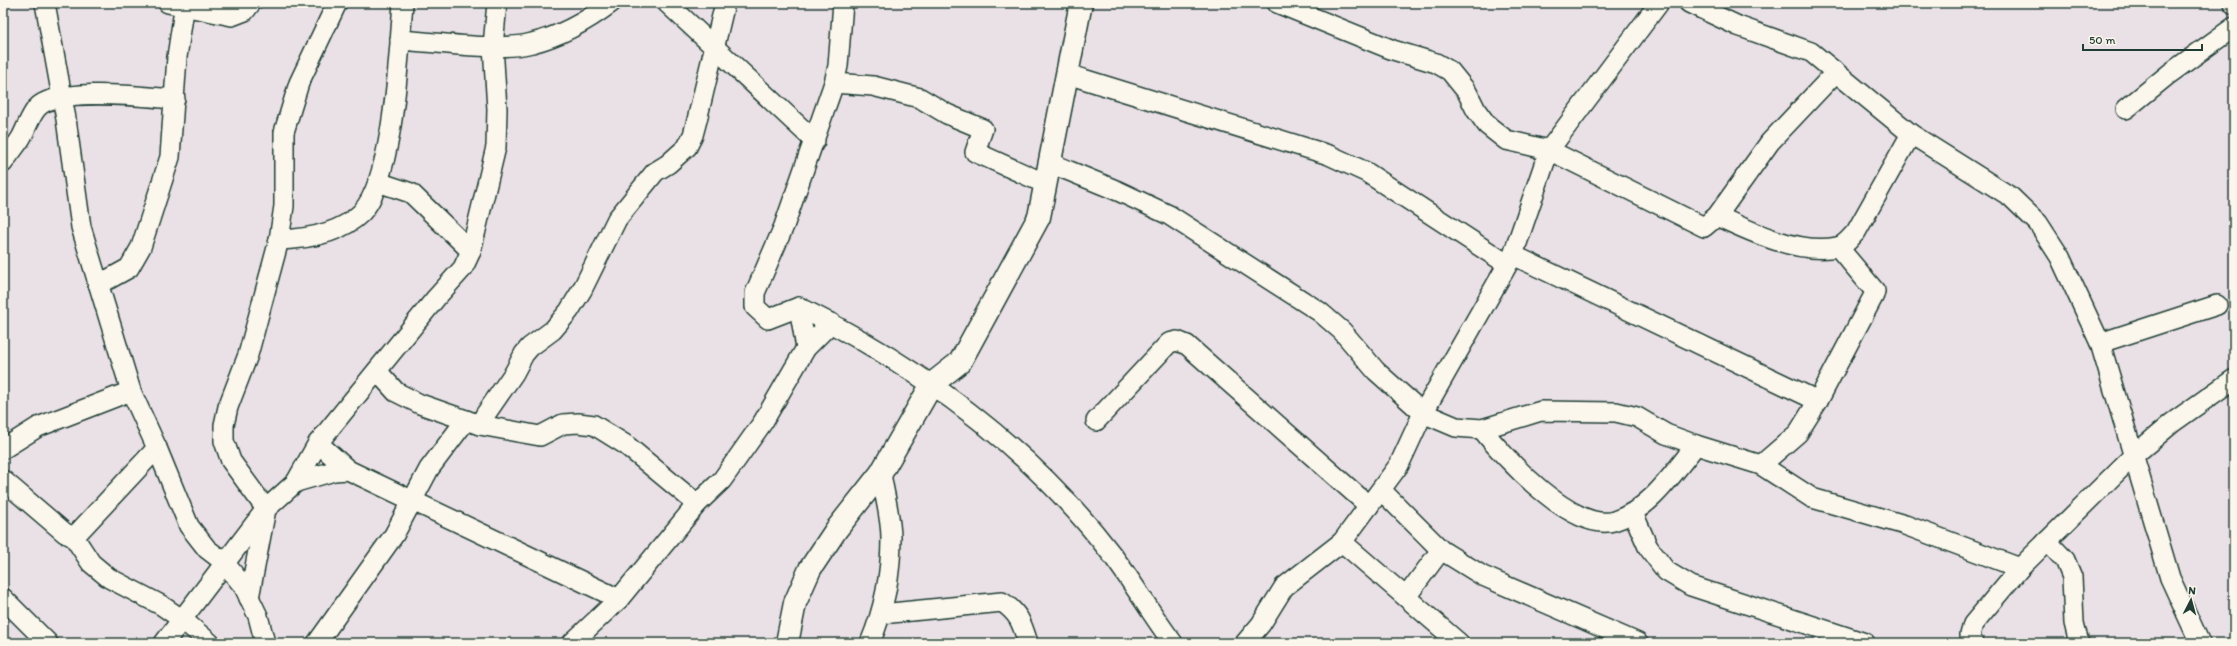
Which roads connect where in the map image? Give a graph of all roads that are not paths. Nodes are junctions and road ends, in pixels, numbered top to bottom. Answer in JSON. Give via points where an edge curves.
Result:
{"nodes":[{"id":1,"x":45,"y":3,"type":"edge"},
{"id":2,"x":250,"y":3,"type":"edge"},
{"id":3,"x":337,"y":3,"type":"edge"},
{"id":4,"x":403,"y":3,"type":"edge"},
{"id":5,"x":497,"y":3,"type":"edge"},
{"id":6,"x":611,"y":3,"type":"edge"},
{"id":7,"x":667,"y":3,"type":"edge"},
{"id":8,"x":725,"y":3,"type":"edge"},
{"id":9,"x":843,"y":3,"type":"edge"},
{"id":10,"x":1081,"y":3,"type":"edge"},
{"id":11,"x":1277,"y":3,"type":"edge"},
{"id":12,"x":1659,"y":3,"type":"edge"},
{"id":13,"x":1689,"y":3,"type":"edge"},
{"id":14,"x":179,"y":4,"type":"edge"},
{"id":15,"x":2234,"y":27,"type":"edge"},
{"id":16,"x":400,"y":40,"type":"junction"},
{"id":17,"x":493,"y":46,"type":"junction"},
{"id":18,"x":715,"y":46,"type":"junction"},
{"id":19,"x":1836,"y":72,"type":"junction"},
{"id":20,"x":1067,"y":74,"type":"junction"},
{"id":21,"x":834,"y":83,"type":"junction"},
{"id":22,"x":62,"y":98,"type":"junction"},
{"id":23,"x":175,"y":99,"type":"junction"},
{"id":24,"x":2126,"y":109,"type":"dead end"},
{"id":25,"x":1911,"y":134,"type":"junction"},
{"id":26,"x":815,"y":141,"type":"junction"},
{"id":27,"x":1549,"y":150,"type":"junction"},
{"id":28,"x":3,"y":163,"type":"edge"},
{"id":29,"x":1048,"y":174,"type":"junction"},
{"id":30,"x":378,"y":182,"type":"junction"},
{"id":31,"x":1717,"y":216,"type":"junction"},
{"id":32,"x":279,"y":240,"type":"junction"},
{"id":33,"x":1838,"y":247,"type":"junction"},
{"id":34,"x":471,"y":251,"type":"junction"},
{"id":35,"x":1510,"y":260,"type":"junction"},
{"id":36,"x":97,"y":282,"type":"junction"},
{"id":37,"x":2217,"y":304,"type":"dead end"},
{"id":38,"x":799,"y":307,"type":"junction"},
{"id":39,"x":831,"y":323,"type":"junction"},
{"id":40,"x":2100,"y":343,"type":"junction"},
{"id":41,"x":806,"y":348,"type":"junction"},
{"id":42,"x":377,"y":371,"type":"junction"},
{"id":43,"x":2234,"y":379,"type":"edge"},
{"id":44,"x":932,"y":384,"type":"junction"},
{"id":45,"x":131,"y":391,"type":"junction"},
{"id":46,"x":1818,"y":401,"type":"junction"},
{"id":47,"x":1423,"y":413,"type":"junction"},
{"id":48,"x":1096,"y":421,"type":"dead end"},
{"id":49,"x":473,"y":422,"type":"junction"},
{"id":50,"x":1482,"y":429,"type":"junction"},
{"id":51,"x":318,"y":443,"type":"junction"},
{"id":52,"x":1696,"y":446,"type":"junction"},
{"id":53,"x":158,"y":448,"type":"junction"},
{"id":54,"x":3,"y":449,"type":"edge"},
{"id":55,"x":2133,"y":456,"type":"junction"},
{"id":56,"x":1761,"y":465,"type":"junction"},
{"id":57,"x":348,"y":470,"type":"junction"},
{"id":58,"x":881,"y":473,"type":"junction"},
{"id":59,"x":3,"y":480,"type":"edge"},
{"id":60,"x":296,"y":482,"type":"junction"},
{"id":61,"x":1382,"y":491,"type":"junction"},
{"id":62,"x":413,"y":501,"type":"junction"},
{"id":63,"x":697,"y":504,"type":"junction"},
{"id":64,"x":1369,"y":506,"type":"junction"},
{"id":65,"x":266,"y":509,"type":"junction"},
{"id":66,"x":1633,"y":513,"type":"junction"},
{"id":67,"x":74,"y":537,"type":"junction"},
{"id":68,"x":2047,"y":541,"type":"junction"},
{"id":69,"x":1342,"y":542,"type":"junction"},
{"id":70,"x":1441,"y":550,"type":"junction"},
{"id":71,"x":224,"y":562,"type":"junction"},
{"id":72,"x":2020,"y":568,"type":"junction"},
{"id":73,"x":3,"y":598,"type":"edge"},
{"id":74,"x":249,"y":598,"type":"junction"},
{"id":75,"x":1406,"y":598,"type":"junction"},
{"id":76,"x":618,"y":599,"type":"junction"},
{"id":77,"x":881,"y":614,"type":"junction"},
{"id":78,"x":183,"y":620,"type":"junction"},
{"id":79,"x":48,"y":643,"type":"edge"},
{"id":80,"x":164,"y":643,"type":"edge"},
{"id":81,"x":210,"y":643,"type":"edge"},
{"id":82,"x":265,"y":643,"type":"edge"},
{"id":83,"x":317,"y":643,"type":"edge"},
{"id":84,"x":572,"y":643,"type":"edge"},
{"id":85,"x":787,"y":643,"type":"edge"},
{"id":86,"x":870,"y":643,"type":"edge"},
{"id":87,"x":1028,"y":643,"type":"edge"},
{"id":88,"x":1173,"y":643,"type":"edge"},
{"id":89,"x":1245,"y":643,"type":"edge"},
{"id":90,"x":1459,"y":643,"type":"edge"},
{"id":91,"x":1638,"y":643,"type":"edge"},
{"id":92,"x":1865,"y":643,"type":"edge"},
{"id":93,"x":1973,"y":643,"type":"edge"},
{"id":94,"x":2079,"y":643,"type":"edge"},
{"id":95,"x":2200,"y":643,"type":"edge"}],
"edges":[{"from":1,"to":22,"type":"street"},
{"from":2,"to":14,"type":"street","via":[[245,11],[232,16]]},
{"from":3,"to":32,"type":"street","via":[[299,83],[284,132],[284,206]]},
{"from":4,"to":16,"type":"street"},
{"from":5,"to":17,"type":"street"},
{"from":6,"to":17,"type":"street","via":[[572,29],[531,43]]},
{"from":7,"to":18,"type":"street"},
{"from":8,"to":18,"type":"street"},
{"from":9,"to":21,"type":"street","via":[[838,66]]},
{"from":10,"to":20,"type":"street"},
{"from":11,"to":27,"type":"street","via":[[1393,50],[1436,63],[1450,71],[1468,92],[1476,110],[1487,125],[1506,140]]},
{"from":12,"to":27,"type":"street"},
{"from":13,"to":19,"type":"street","via":[[1732,23],[1812,52]]},
{"from":14,"to":23,"type":"street"},
{"from":15,"to":24,"type":"street"},
{"from":16,"to":17,"type":"street"},
{"from":16,"to":30,"type":"street","via":[[388,143]]},
{"from":17,"to":34,"type":"street","via":[[497,109],[496,147]]},
{"from":18,"to":26,"type":"street"},
{"from":18,"to":49,"type":"street","via":[[693,135],[687,147],[655,172],[617,219],[569,311],[553,330],[530,346],[485,415]]},
{"from":19,"to":25,"type":"street"},
{"from":19,"to":31,"type":"street","via":[[1770,142]]},
{"from":20,"to":29,"type":"street"},
{"from":20,"to":35,"type":"street","via":[[1329,155],[1366,172]]},
{"from":21,"to":26,"type":"street"},
{"from":21,"to":29,"type":"street","via":[[873,86],[920,98],[947,114],[983,129],[975,152]]},
{"from":22,"to":23,"type":"street","via":[[93,94]]},
{"from":22,"to":28,"type":"street","via":[[41,104],[36,109],[21,138]]},
{"from":22,"to":36,"type":"street","via":[[81,227]]},
{"from":23,"to":36,"type":"street","via":[[170,157],[141,247],[129,268],[109,279]]},
{"from":25,"to":33,"type":"street","via":[[1856,232],[1845,244]]},
{"from":25,"to":40,"type":"street","via":[[2011,197],[2038,223],[2060,257]]},
{"from":26,"to":38,"type":"street","via":[[784,226],[755,293],[755,308],[768,319]]},
{"from":27,"to":31,"type":"street","via":[[1699,226],[1704,227]]},
{"from":27,"to":35,"type":"street"},
{"from":29,"to":44,"type":"street","via":[[1039,217],[960,362]]},
{"from":29,"to":47,"type":"street","via":[[1118,191],[1169,215],[1320,312],[1342,331],[1376,371]]},
{"from":30,"to":32,"type":"street","via":[[362,212],[347,224],[326,233],[301,239]]},
{"from":30,"to":34,"type":"street","via":[[411,193]]},
{"from":31,"to":33,"type":"street","via":[[1774,240],[1822,248]]},
{"from":32,"to":65,"type":"street","via":[[248,355],[228,407],[224,425],[224,441],[231,461]]},
{"from":33,"to":46,"type":"street","via":[[1875,291]]},
{"from":34,"to":42,"type":"street","via":[[463,268]]},
{"from":35,"to":46,"type":"street"},
{"from":35,"to":47,"type":"street"},
{"from":36,"to":45,"type":"street"},
{"from":37,"to":40,"type":"street"},
{"from":38,"to":39,"type":"street"},
{"from":38,"to":41,"type":"street"},
{"from":39,"to":41,"type":"street"},
{"from":39,"to":44,"type":"street"},
{"from":40,"to":55,"type":"street"},
{"from":41,"to":63,"type":"street","via":[[763,422],[722,480]]},
{"from":42,"to":49,"type":"street","via":[[396,392],[420,404]]},
{"from":42,"to":51,"type":"street"},
{"from":43,"to":55,"type":"street","via":[[2172,423]]},
{"from":44,"to":58,"type":"street"},
{"from":44,"to":88,"type":"street","via":[[1009,443],[1050,482],[1113,556]]},
{"from":45,"to":53,"type":"street"},
{"from":45,"to":54,"type":"street","via":[[38,427]]},
{"from":46,"to":56,"type":"street","via":[[1798,433]]},
{"from":47,"to":50,"type":"street","via":[[1456,427]]},
{"from":47,"to":61,"type":"street","via":[[1399,465]]},
{"from":48,"to":64,"type":"street","via":[[1169,343],[1187,345]]},
{"from":49,"to":62,"type":"street","via":[[429,469]]},
{"from":49,"to":63,"type":"street","via":[[540,436],[563,424],[578,422],[594,425],[626,445]]},
{"from":50,"to":52,"type":"street","via":[[1541,412],[1616,412],[1637,417],[1666,434]]},
{"from":50,"to":66,"type":"street","via":[[1501,454],[1523,474],[1561,505],[1582,518],[1596,523],[1613,522]]},
{"from":51,"to":57,"type":"street"},
{"from":51,"to":60,"type":"street"},
{"from":52,"to":56,"type":"street"},
{"from":52,"to":66,"type":"street","via":[[1660,489]]},
{"from":53,"to":67,"type":"street"},
{"from":53,"to":71,"type":"street","via":[[189,526],[207,548]]},
{"from":55,"to":68,"type":"street"},
{"from":55,"to":95,"type":"street","via":[[2170,578]]},
{"from":56,"to":72,"type":"street","via":[[1812,498],[1904,525]]},
{"from":57,"to":60,"type":"street","via":[[334,471]]},
{"from":57,"to":62,"type":"street"},
{"from":58,"to":77,"type":"street","via":[[891,536],[888,586]]},
{"from":58,"to":85,"type":"street","via":[[836,530],[810,569],[795,603]]},
{"from":59,"to":67,"type":"street","via":[[48,519]]},
{"from":60,"to":65,"type":"street"},
{"from":61,"to":64,"type":"street"},
{"from":61,"to":70,"type":"street"},
{"from":62,"to":76,"type":"street"},
{"from":62,"to":83,"type":"street","via":[[394,535]]},
{"from":63,"to":76,"type":"street"},
{"from":64,"to":69,"type":"street"},
{"from":65,"to":71,"type":"street"},
{"from":65,"to":74,"type":"street"},
{"from":66,"to":92,"type":"street","via":[[1648,547],[1666,571],[1691,586]]},
{"from":67,"to":78,"type":"street","via":[[91,563],[109,578]]},
{"from":68,"to":72,"type":"street"},
{"from":68,"to":94,"type":"street","via":[[2066,560],[2072,577],[2074,623]]},
{"from":69,"to":75,"type":"street"},
{"from":69,"to":89,"type":"street","via":[[1284,587],[1261,624]]},
{"from":70,"to":75,"type":"street"},
{"from":70,"to":91,"type":"street","via":[[1483,576]]},
{"from":71,"to":74,"type":"street","via":[[244,587]]},
{"from":71,"to":78,"type":"street"},
{"from":72,"to":93,"type":"street","via":[[1973,624],[1970,635]]},
{"from":73,"to":79,"type":"street"},
{"from":74,"to":82,"type":"street","via":[[258,616]]},
{"from":75,"to":90,"type":"street"},
{"from":76,"to":84,"type":"street"},
{"from":77,"to":86,"type":"street"},
{"from":77,"to":87,"type":"street","via":[[1002,602],[1013,609],[1022,622]]},
{"from":78,"to":80,"type":"street"},
{"from":78,"to":81,"type":"street"}]}
